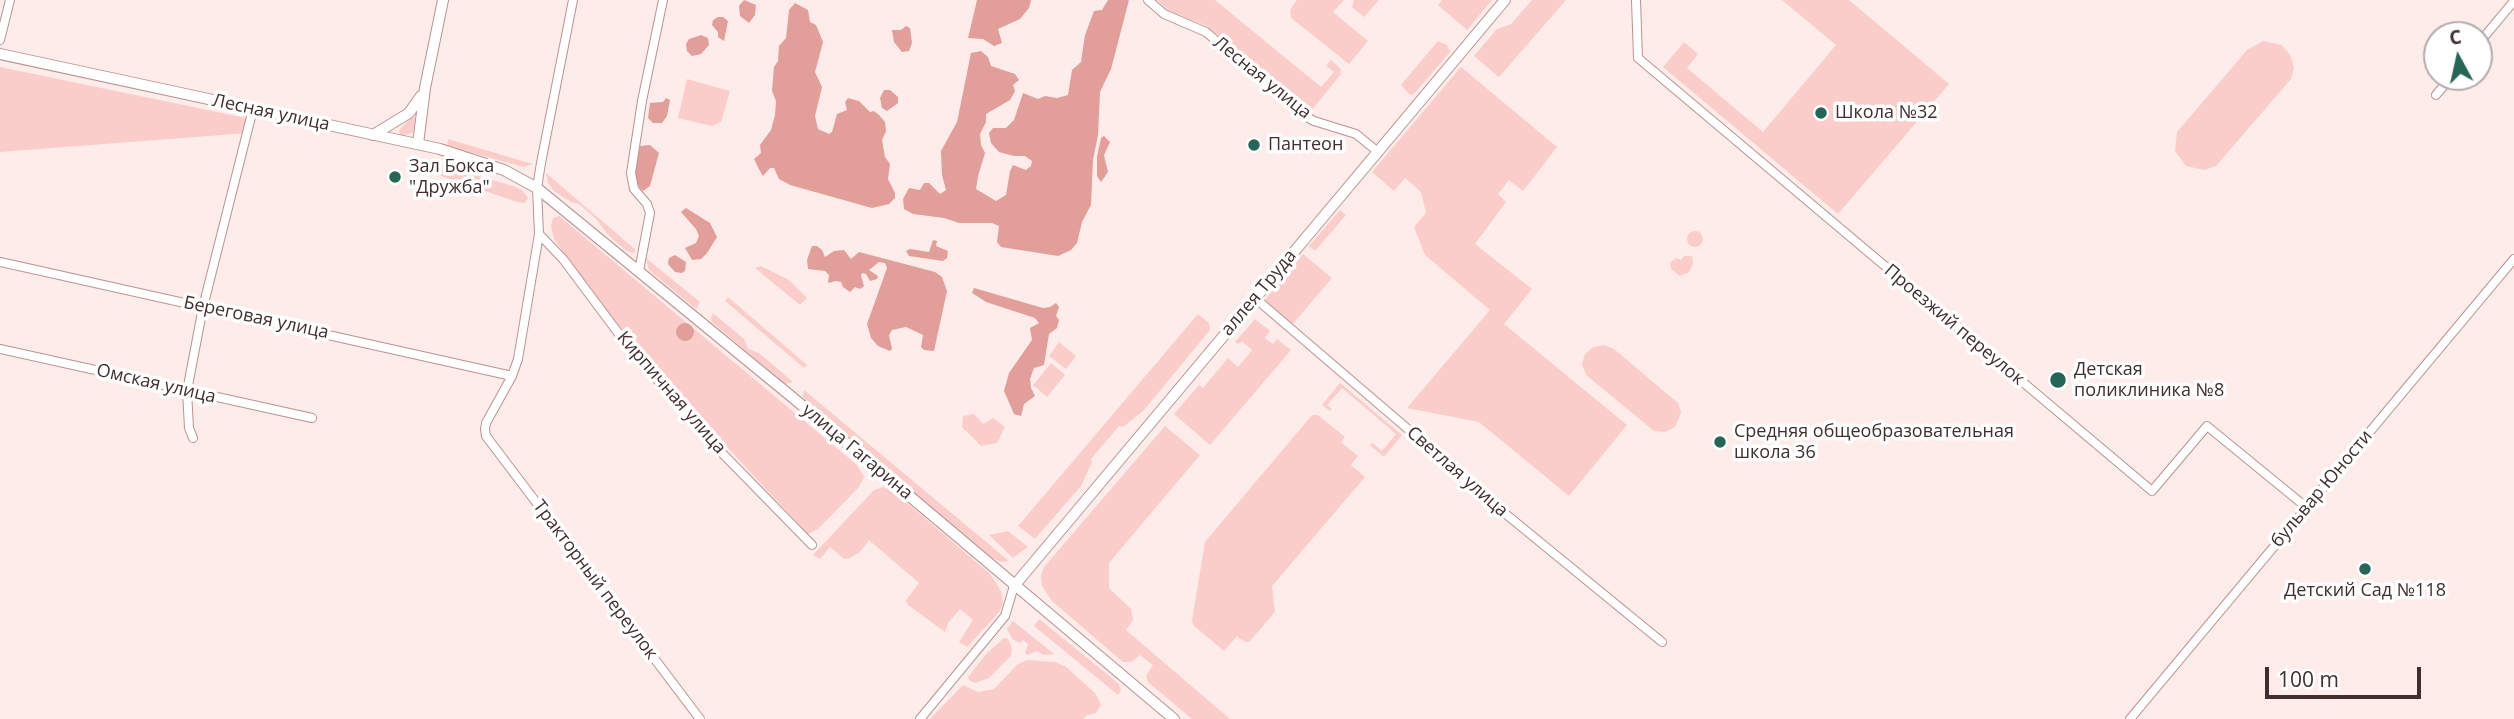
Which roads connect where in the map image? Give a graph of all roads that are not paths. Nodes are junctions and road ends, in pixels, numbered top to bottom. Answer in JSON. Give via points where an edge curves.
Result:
{"nodes":[{"id":1,"x":10,"y":0,"type":"edge"},
{"id":2,"x":443,"y":0,"type":"edge"},
{"id":3,"x":573,"y":0,"type":"edge"},
{"id":4,"x":663,"y":0,"type":"edge"},
{"id":5,"x":1148,"y":0,"type":"edge"},
{"id":6,"x":1505,"y":0,"type":"edge"},
{"id":7,"x":1636,"y":0,"type":"edge"},
{"id":8,"x":2514,"y":1,"type":"edge"},
{"id":9,"x":2493,"y":26,"type":"edge"},
{"id":10,"x":0,"y":40,"type":"edge"},
{"id":11,"x":0,"y":54,"type":"edge"},
{"id":12,"x":425,"y":88,"type":"junction"},
{"id":13,"x":2439,"y":91,"type":"edge"},
{"id":14,"x":2436,"y":95,"type":"dead end"},
{"id":15,"x":253,"y":109,"type":"junction"},
{"id":16,"x":373,"y":135,"type":"junction"},
{"id":17,"x":418,"y":144,"type":"junction"},
{"id":18,"x":1378,"y":152,"type":"junction"},
{"id":19,"x":537,"y":188,"type":"junction"},
{"id":20,"x":539,"y":234,"type":"junction"},
{"id":21,"x":2514,"y":259,"type":"edge"},
{"id":22,"x":0,"y":262,"type":"edge"},
{"id":23,"x":639,"y":271,"type":"junction"},
{"id":24,"x":1255,"y":298,"type":"junction"},
{"id":25,"x":203,"y":307,"type":"junction"},
{"id":26,"x":0,"y":349,"type":"edge"},
{"id":27,"x":512,"y":376,"type":"junction"},
{"id":28,"x":187,"y":391,"type":"junction"},
{"id":29,"x":312,"y":418,"type":"dead end"},
{"id":30,"x":192,"y":438,"type":"dead end"},
{"id":31,"x":2306,"y":508,"type":"junction"},
{"id":32,"x":812,"y":545,"type":"dead end"},
{"id":33,"x":1014,"y":586,"type":"junction"},
{"id":34,"x":1662,"y":642,"type":"dead end"},
{"id":35,"x":700,"y":719,"type":"edge"},
{"id":36,"x":920,"y":719,"type":"edge"},
{"id":37,"x":1174,"y":719,"type":"edge"},
{"id":38,"x":2130,"y":719,"type":"edge"}],
"edges":[{"from":1,"to":10,"type":"street"},
{"from":2,"to":12,"type":"street"},
{"from":3,"to":19,"type":"street"},
{"from":4,"to":23,"type":"street","via":[[631,173],[650,212]]},
{"from":5,"to":18,"type":"street","name":"Лесная улица","via":[[1164,14],[1206,32],[1301,114],[1356,134]]},
{"from":6,"to":18,"type":"street","name":"аллея Труда"},
{"from":7,"to":31,"type":"street","name":"Проезжий переулок","via":[[1638,58],[2152,491],[2207,426]]},
{"from":8,"to":9,"type":"street"},
{"from":11,"to":15,"type":"street","name":"Лесная улица"},
{"from":12,"to":16,"type":"street","via":[[409,113]]},
{"from":12,"to":17,"type":"street"},
{"from":13,"to":14,"type":"street"},
{"from":15,"to":16,"type":"street","name":"Лесная улица"},
{"from":15,"to":25,"type":"street"},
{"from":16,"to":17,"type":"street","name":"Лесная улица"},
{"from":17,"to":19,"type":"street","name":"Лесная улица","via":[[504,170]]},
{"from":18,"to":24,"type":"street","name":"аллея Труда"},
{"from":19,"to":20,"type":"street"},
{"from":19,"to":23,"type":"street","name":"улица Гагарина"},
{"from":20,"to":27,"type":"street"},
{"from":20,"to":32,"type":"street","name":"Кирпичная улица","via":[[666,390]]},
{"from":21,"to":31,"type":"street","name":"бульвар Юности"},
{"from":22,"to":25,"type":"street","name":"Береговая улица"},
{"from":23,"to":33,"type":"street","name":"улица Гагарина"},
{"from":24,"to":33,"type":"street","name":"аллея Труда"},
{"from":24,"to":34,"type":"street","name":"Светлая улица","via":[[1441,461]]},
{"from":25,"to":27,"type":"street","name":"Береговая улица"},
{"from":25,"to":28,"type":"street"},
{"from":26,"to":28,"type":"street","name":"Омская улица"},
{"from":27,"to":35,"type":"street","name":"Тракторный переулок","via":[[486,423],[486,436]]},
{"from":28,"to":29,"type":"street","name":"Омская улица"},
{"from":28,"to":30,"type":"street"},
{"from":31,"to":38,"type":"street","name":"бульвар Юности"},
{"from":33,"to":36,"type":"street","via":[[1005,616]]},
{"from":33,"to":37,"type":"street","name":"улица Гагарина"}]}
